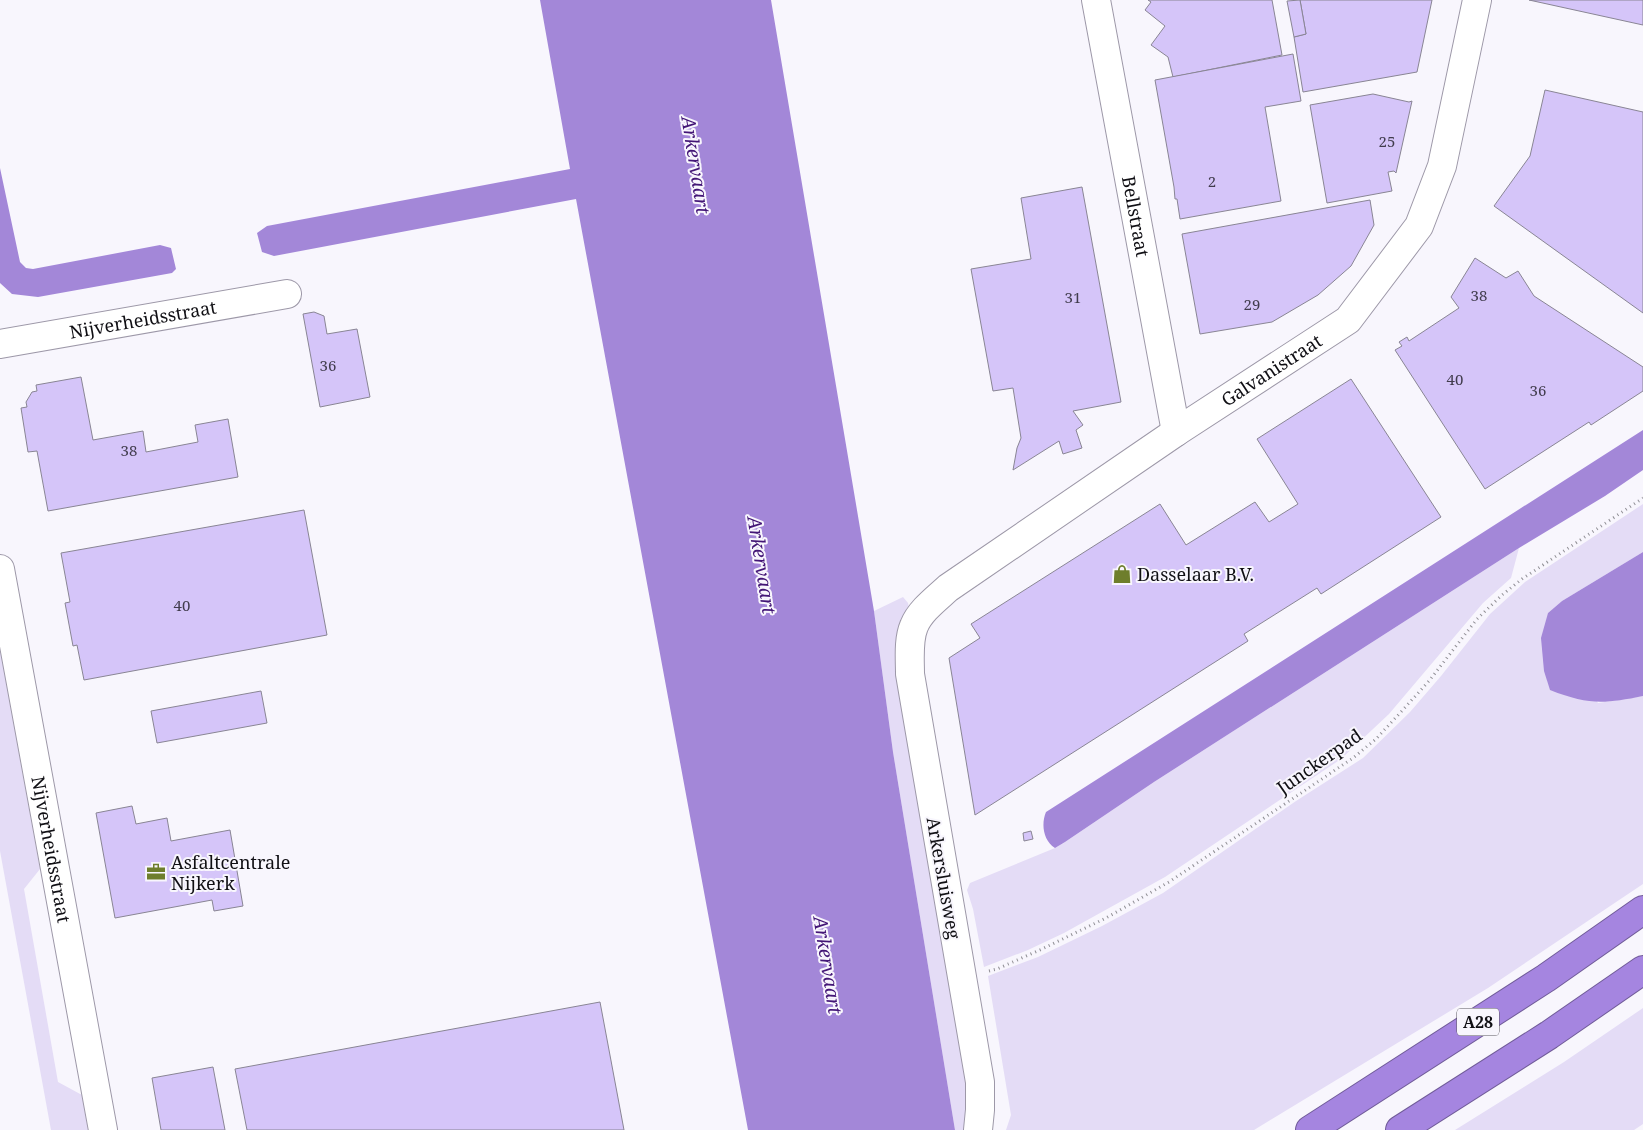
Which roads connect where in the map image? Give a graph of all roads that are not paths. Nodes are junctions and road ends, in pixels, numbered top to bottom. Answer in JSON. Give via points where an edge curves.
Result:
{"nodes":[{"id":1,"x":1096,"y":0,"type":"edge"},
{"id":2,"x":1477,"y":0,"type":"edge"},
{"id":3,"x":287,"y":294,"type":"dead end"},
{"id":4,"x":0,"y":344,"type":"edge"},
{"id":5,"x":1176,"y":432,"type":"junction"},
{"id":6,"x":0,"y":569,"type":"edge"},
{"id":7,"x":914,"y":626,"type":"joint"},
{"id":8,"x":1643,"y":910,"type":"edge"},
{"id":9,"x":1643,"y":970,"type":"edge"},
{"id":10,"x":103,"y":1130,"type":"edge"},
{"id":11,"x":978,"y":1130,"type":"edge"},
{"id":12,"x":1310,"y":1130,"type":"edge"},
{"id":13,"x":1400,"y":1130,"type":"edge"}],
"edges":[{"from":1,"to":5,"type":"street","name":"Bellstraat"},
{"from":2,"to":5,"type":"street","name":"Galvanistraat","via":[[1442,166],[1419,226],[1348,320]]},
{"from":3,"to":4,"type":"street","name":"Nijverheidsstraat"},
{"from":5,"to":7,"type":"street","name":"Galvanistraat","via":[[948,588],[928,605]]},
{"from":6,"to":10,"type":"street","name":"Nijverheidsstraat"},
{"from":7,"to":11,"type":"street","name":"Arkersluisweg","via":[[910,674],[980,1082]]},
{"from":8,"to":12,"type":"highway","number":"A28","via":[[1546,978]]},
{"from":9,"to":13,"type":"highway","via":[[1549,1035]]}]}
